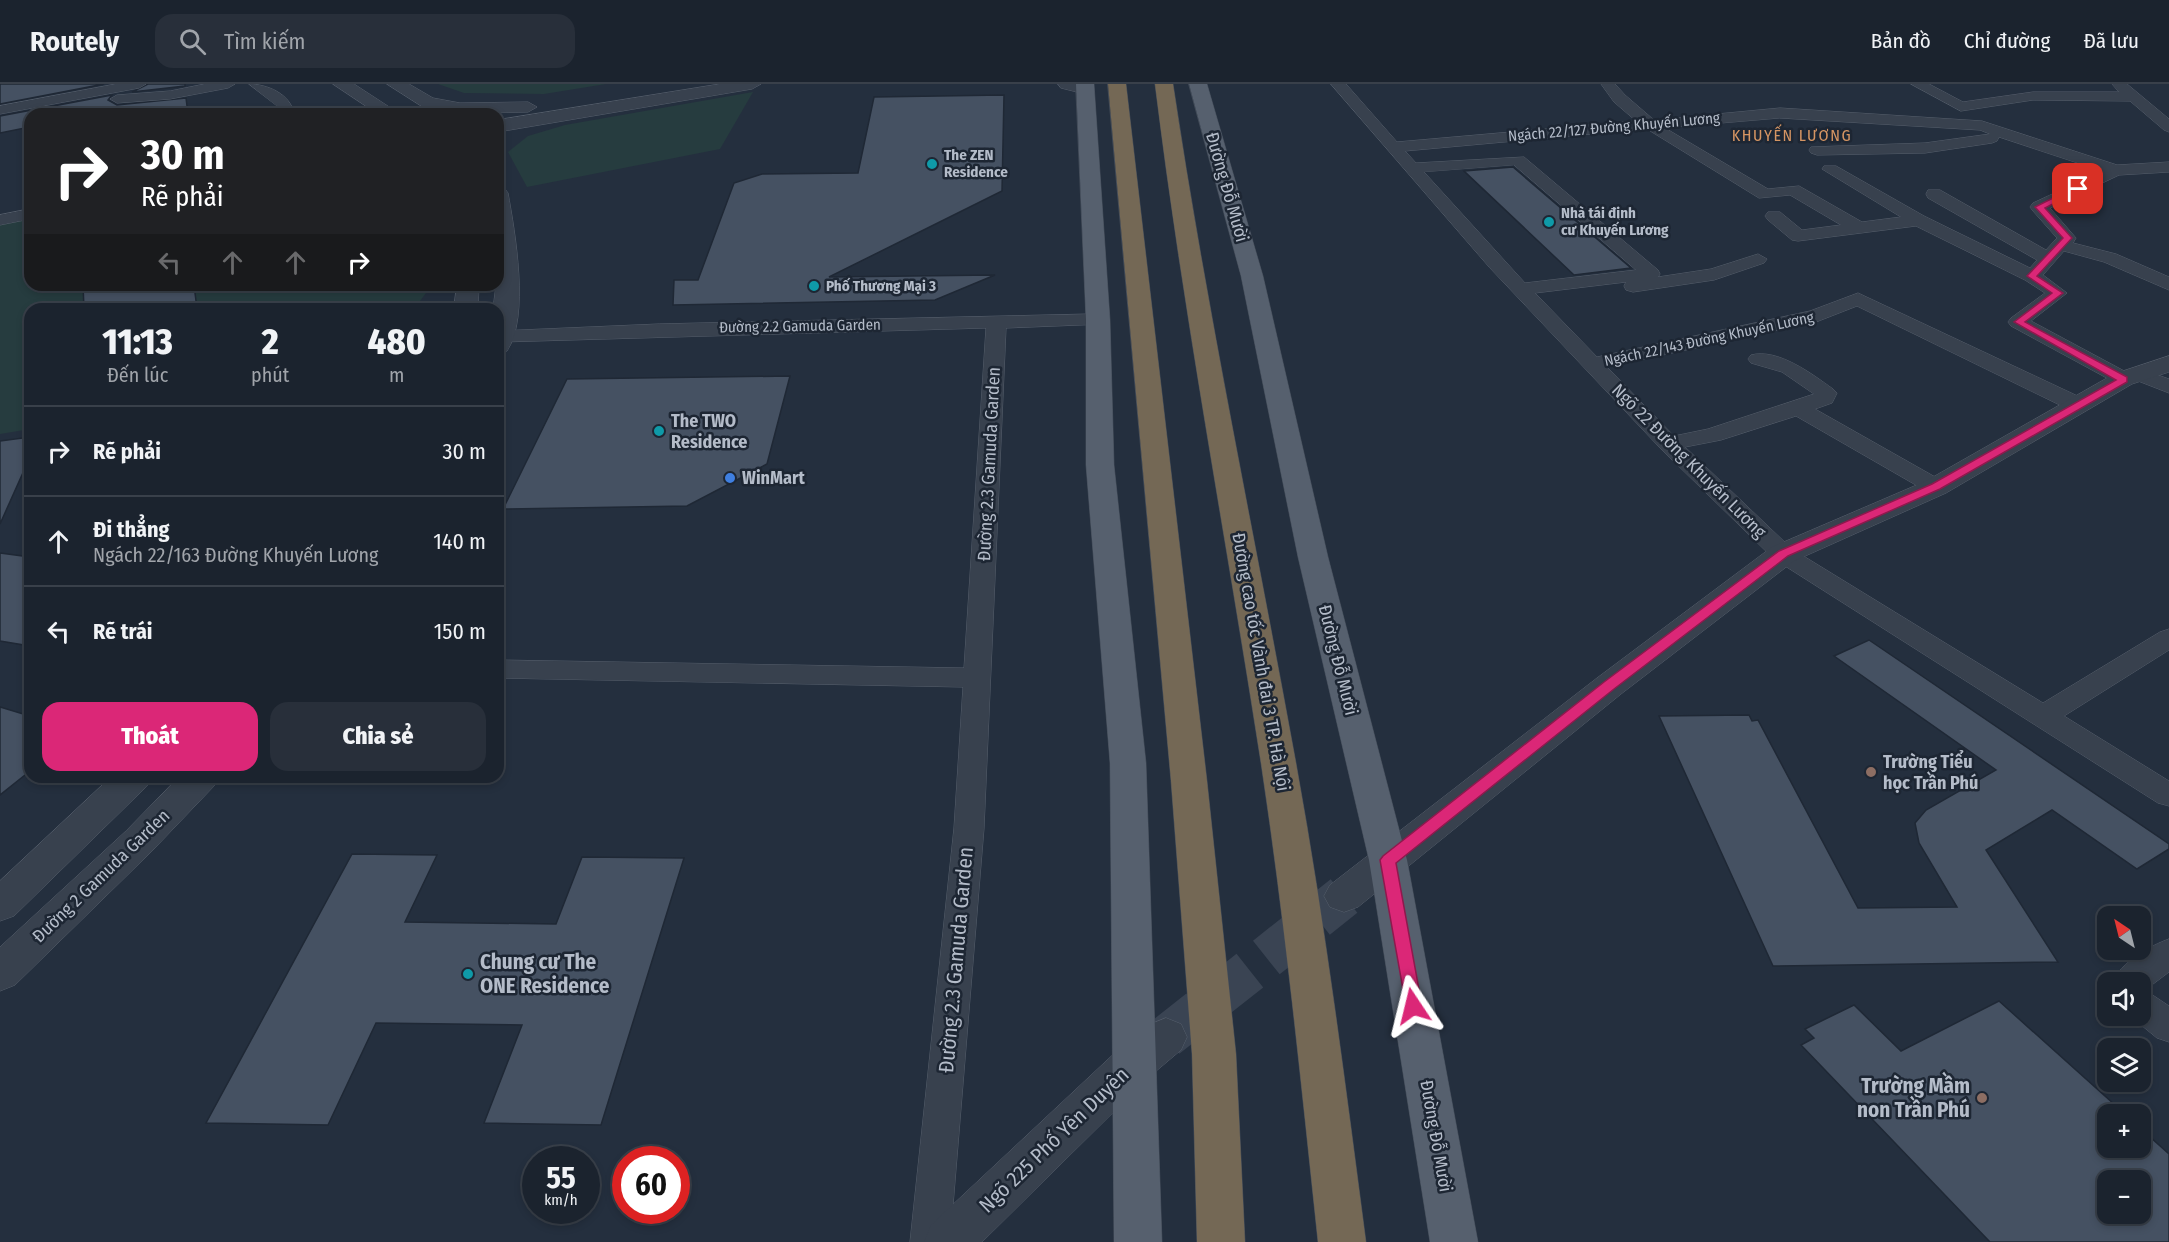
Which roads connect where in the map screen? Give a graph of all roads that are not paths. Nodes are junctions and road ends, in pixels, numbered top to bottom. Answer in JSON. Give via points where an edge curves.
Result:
{"nodes":[{"id":1,"x":139,"y":84,"type":"edge"},
{"id":2,"x":228,"y":84,"type":"edge"},
{"id":3,"x":256,"y":84,"type":"edge"},
{"id":4,"x":342,"y":84,"type":"edge"},
{"id":5,"x":396,"y":84,"type":"edge"},
{"id":6,"x":674,"y":84,"type":"edge"},
{"id":7,"x":752,"y":84,"type":"edge"},
{"id":8,"x":1117,"y":84,"type":"edge"},
{"id":9,"x":1164,"y":84,"type":"edge"},
{"id":10,"x":1198,"y":84,"type":"edge"},
{"id":11,"x":1338,"y":84,"type":"edge"},
{"id":12,"x":1608,"y":84,"type":"edge"},
{"id":13,"x":1918,"y":84,"type":"edge"},
{"id":14,"x":2119,"y":84,"type":"edge"},
{"id":15,"x":1079,"y":86,"type":"edge"},
{"id":16,"x":2131,"y":97,"type":"junction"},
{"id":17,"x":103,"y":99,"type":"dead end"},
{"id":18,"x":430,"y":103,"type":"junction"},
{"id":19,"x":1961,"y":107,"type":"junction"},
{"id":20,"x":285,"y":108,"type":"edge"},
{"id":21,"x":376,"y":108,"type":"edge"},
{"id":22,"x":438,"y":108,"type":"edge"},
{"id":23,"x":466,"y":108,"type":"edge"},
{"id":24,"x":0,"y":110,"type":"edge"},
{"id":25,"x":504,"y":110,"type":"edge"},
{"id":26,"x":542,"y":112,"type":"junction"},
{"id":27,"x":504,"y":114,"type":"edge"},
{"id":28,"x":504,"y":124,"type":"edge"},
{"id":29,"x":1650,"y":124,"type":"junction"},
{"id":30,"x":1982,"y":126,"type":"junction"},
{"id":31,"x":2169,"y":127,"type":"edge"},
{"id":32,"x":2013,"y":134,"type":"junction"},
{"id":33,"x":504,"y":137,"type":"edge"},
{"id":34,"x":1393,"y":147,"type":"junction"},
{"id":35,"x":1817,"y":150,"type":"dead end"},
{"id":36,"x":2169,"y":167,"type":"edge"},
{"id":37,"x":1412,"y":168,"type":"junction"},
{"id":38,"x":1830,"y":169,"type":"dead end"},
{"id":39,"x":2116,"y":170,"type":"junction"},
{"id":40,"x":1934,"y":194,"type":"dead end"},
{"id":41,"x":24,"y":201,"type":"edge"},
{"id":42,"x":0,"y":206,"type":"edge"},
{"id":43,"x":24,"y":215,"type":"edge"},
{"id":44,"x":1774,"y":216,"type":"dead end"},
{"id":45,"x":0,"y":220,"type":"edge"},
{"id":46,"x":1918,"y":220,"type":"junction"},
{"id":47,"x":1858,"y":228,"type":"junction"},
{"id":48,"x":504,"y":233,"type":"edge"},
{"id":49,"x":2054,"y":252,"type":"junction"},
{"id":50,"x":1758,"y":259,"type":"dead end"},
{"id":51,"x":2032,"y":276,"type":"junction"},
{"id":52,"x":2169,"y":284,"type":"edge"},
{"id":53,"x":1527,"y":295,"type":"junction"},
{"id":54,"x":504,"y":304,"type":"edge"},
{"id":55,"x":1098,"y":320,"type":"junction"},
{"id":56,"x":996,"y":322,"type":"junction"},
{"id":57,"x":504,"y":340,"type":"edge"},
{"id":58,"x":1758,"y":359,"type":"dead end"},
{"id":59,"x":1592,"y":363,"type":"junction"},
{"id":60,"x":2169,"y":364,"type":"edge"},
{"id":61,"x":2131,"y":377,"type":"junction"},
{"id":62,"x":2169,"y":387,"type":"edge"},
{"id":63,"x":2076,"y":404,"type":"junction"},
{"id":64,"x":1798,"y":408,"type":"junction"},
{"id":65,"x":1669,"y":444,"type":"junction"},
{"id":66,"x":1936,"y":487,"type":"junction"},
{"id":67,"x":1783,"y":554,"type":"junction"},
{"id":68,"x":2169,"y":638,"type":"edge"},
{"id":69,"x":504,"y":669,"type":"edge"},
{"id":70,"x":977,"y":678,"type":"junction"},
{"id":71,"x":2045,"y":715,"type":"junction"},
{"id":72,"x":128,"y":783,"type":"edge"},
{"id":73,"x":195,"y":783,"type":"edge"},
{"id":74,"x":2165,"y":786,"type":"edge"},
{"id":75,"x":83,"y":828,"type":"junction"},
{"id":76,"x":139,"y":841,"type":"junction"},
{"id":77,"x":1388,"y":860,"type":"junction"},
{"id":78,"x":1344,"y":896,"type":"tunnel mouth"},
{"id":79,"x":0,"y":905,"type":"edge"},
{"id":80,"x":2169,"y":953,"type":"edge"},
{"id":81,"x":2143,"y":972,"type":"edge"},
{"id":82,"x":0,"y":973,"type":"edge"},
{"id":83,"x":2151,"y":1012,"type":"edge"},
{"id":84,"x":2169,"y":1026,"type":"edge"},
{"id":85,"x":1150,"y":1050,"type":"junction"},
{"id":86,"x":930,"y":1242,"type":"edge"},
{"id":87,"x":948,"y":1242,"type":"edge"},
{"id":88,"x":1138,"y":1242,"type":"edge"},
{"id":89,"x":1221,"y":1242,"type":"edge"},
{"id":90,"x":1342,"y":1242,"type":"edge"},
{"id":91,"x":1454,"y":1242,"type":"edge"}],
"edges":[{"from":1,"to":24,"type":"street"},
{"from":2,"to":17,"type":"street","via":[[151,98]]},
{"from":3,"to":20,"type":"street"},
{"from":4,"to":21,"type":"street"},
{"from":5,"to":18,"type":"street"},
{"from":6,"to":26,"type":"street"},
{"from":7,"to":26,"type":"street"},
{"from":8,"to":89,"type":"highway","via":[[1214,1054]]},
{"from":9,"to":90,"type":"highway","name":"Đường cao tốc Vành đai 3 TP. Hà Nội","via":[[1181,209],[1279,766]]},
{"from":10,"to":77,"type":"main road","name":"Đường Đỗ Mười","via":[[1252,276],[1313,557]]},
{"from":11,"to":34,"type":"street","name":"Ngõ 22 Đường Khuyến Lương"},
{"from":12,"to":29,"type":"street","via":[[1625,106]]},
{"from":13,"to":19,"type":"street"},
{"from":14,"to":16,"type":"street"},
{"from":15,"to":55,"type":"main road"},
{"from":16,"to":19,"type":"street","via":[[2033,96]]},
{"from":16,"to":31,"type":"street"},
{"from":18,"to":22,"type":"street"},
{"from":18,"to":23,"type":"street"},
{"from":19,"to":30,"type":"street"},
{"from":25,"to":26,"type":"street"},
{"from":26,"to":27,"type":"street"},
{"from":26,"to":28,"type":"street"},
{"from":26,"to":33,"type":"street"},
{"from":29,"to":30,"type":"street","name":"Ngách 22/127 Đường Khuyến Lương","via":[[1780,113]]},
{"from":29,"to":34,"type":"street","name":"Ngách 22/127 Đường Khuyến Lương"},
{"from":29,"to":47,"type":"street","via":[[1765,194],[1793,190]]},
{"from":30,"to":32,"type":"street","name":"Ngách 22/127 Đường Khuyến Lương"},
{"from":32,"to":35,"type":"street","via":[[1925,148]]},
{"from":32,"to":39,"type":"street","name":"Ngách 22/127 Đường Khuyến Lương"},
{"from":34,"to":37,"type":"street","name":"Ngõ 22 Đường Khuyến Lương"},
{"from":36,"to":39,"type":"street"},
{"from":37,"to":53,"type":"street","name":"Ngõ 22 Đường Khuyến Lương"},
{"from":37,"to":53,"type":"street","via":[[1518,159],[1651,274]]},
{"from":38,"to":46,"type":"street"},
{"from":39,"to":49,"type":"street","via":[[2039,207],[2067,238]]},
{"from":40,"to":49,"type":"street"},
{"from":41,"to":42,"type":"street"},
{"from":43,"to":45,"type":"street"},
{"from":44,"to":47,"type":"street","via":[[1798,236]]},
{"from":46,"to":47,"type":"street"},
{"from":46,"to":51,"type":"street"},
{"from":48,"to":54,"type":"street","via":[[509,267]]},
{"from":49,"to":51,"type":"street"},
{"from":49,"to":52,"type":"street","via":[[2110,258]]},
{"from":50,"to":53,"type":"street","via":[[1714,274]]},
{"from":51,"to":61,"type":"street","via":[[2058,293],[2019,322]]},
{"from":53,"to":59,"type":"street","name":"Ngõ 22 Đường Khuyến Lương"},
{"from":55,"to":56,"type":"street","name":"Đường 2.2 Gamuda Garden"},
{"from":55,"to":85,"type":"main road","via":[[1100,465]]},
{"from":56,"to":57,"type":"street","name":"Đường 2.2 Gamuda Garden"},
{"from":56,"to":70,"type":"street","name":"Đường 2.3 Gamuda Garden"},
{"from":58,"to":64,"type":"street","via":[[1789,368],[1826,393],[1824,398]]},
{"from":59,"to":63,"type":"street","name":"Ngách 22/143 Đường Khuyến Lương","via":[[1816,316],[1858,299]]},
{"from":59,"to":65,"type":"street","name":"Ngõ 22 Đường Khuyến Lương"},
{"from":60,"to":61,"type":"street"},
{"from":61,"to":62,"type":"street"},
{"from":61,"to":63,"type":"street"},
{"from":63,"to":66,"type":"street"},
{"from":64,"to":65,"type":"street","via":[[1713,435]]},
{"from":64,"to":66,"type":"street"},
{"from":65,"to":67,"type":"street","name":"Ngõ 22 Đường Khuyến Lương"},
{"from":66,"to":67,"type":"street"},
{"from":67,"to":71,"type":"street","name":"Ngõ 22 Đường Khuyến Lương"},
{"from":67,"to":77,"type":"street"},
{"from":68,"to":71,"type":"street"},
{"from":69,"to":70,"type":"street"},
{"from":70,"to":86,"type":"street","name":"Đường 2.3 Gamuda Garden","via":[[969,828]]},
{"from":71,"to":74,"type":"street","name":"Ngõ 22 Đường Khuyến Lương"},
{"from":72,"to":75,"type":"street"},
{"from":73,"to":76,"type":"street","name":"Đường 2 Gamuda Garden"},
{"from":75,"to":76,"type":"street"},
{"from":75,"to":79,"type":"street"},
{"from":76,"to":82,"type":"street","name":"Đường 2 Gamuda Garden"},
{"from":77,"to":78,"type":"street"},
{"from":77,"to":91,"type":"main road","name":"Đường Đỗ Mười"},
{"from":80,"to":81,"type":"street"},
{"from":83,"to":84,"type":"street"},
{"from":85,"to":87,"type":"street","name":"Ngõ 225 Phố Yên Duyên"},
{"from":85,"to":88,"type":"main road"}]}
